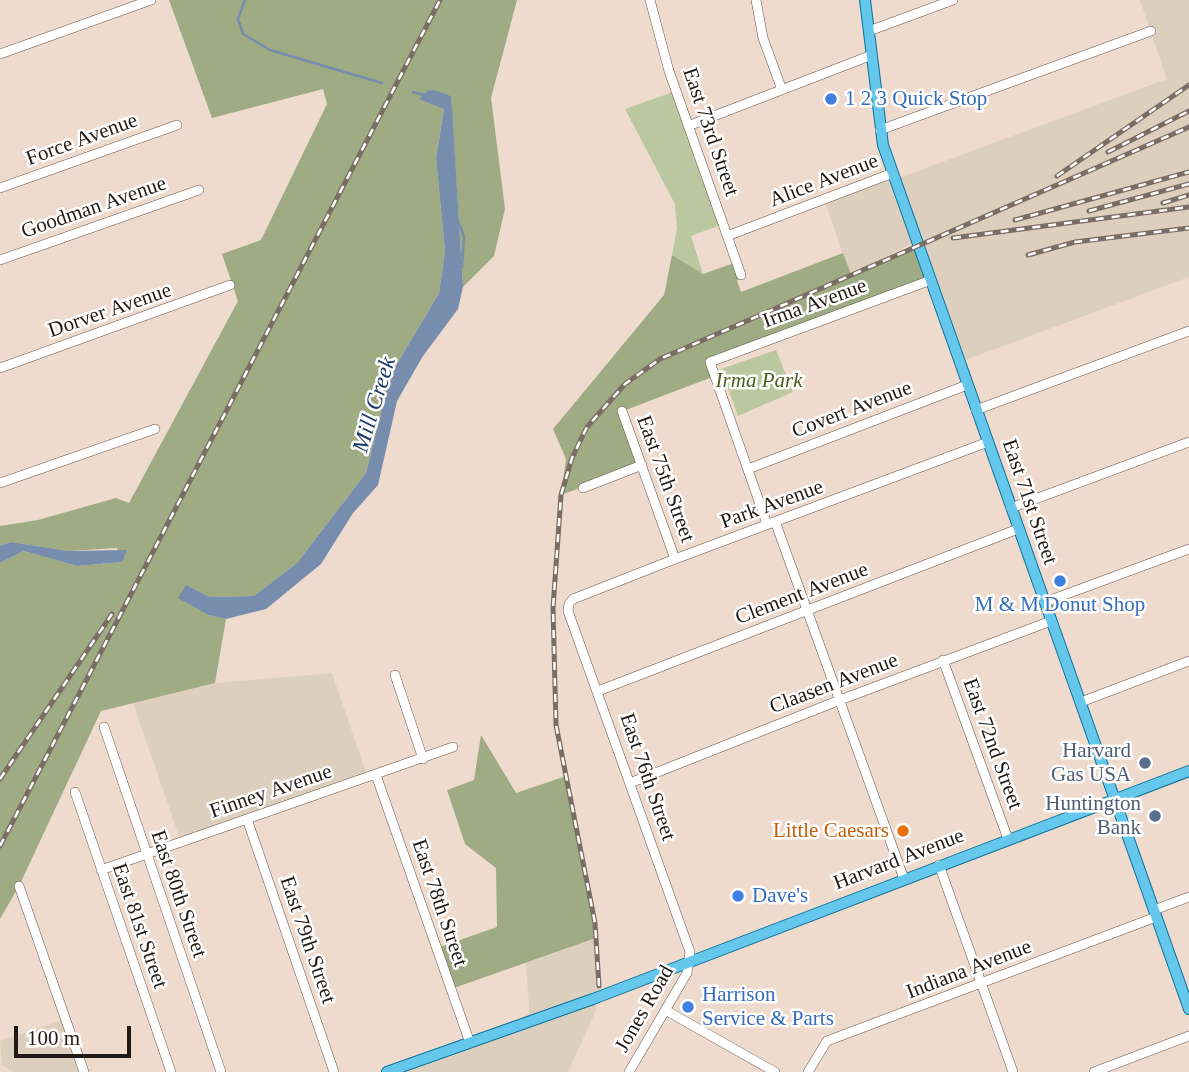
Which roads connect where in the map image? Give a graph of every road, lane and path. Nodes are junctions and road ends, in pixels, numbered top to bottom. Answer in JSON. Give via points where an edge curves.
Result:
{"nodes":[{"id":1,"x":151,"y":0,"type":"edge"},
{"id":2,"x":650,"y":0,"type":"edge"},
{"id":3,"x":756,"y":0,"type":"edge"},
{"id":4,"x":865,"y":0,"type":"edge"},
{"id":5,"x":953,"y":0,"type":"edge"},
{"id":6,"x":869,"y":31,"type":"junction"},
{"id":7,"x":1151,"y":31,"type":"dead end"},
{"id":8,"x":0,"y":54,"type":"edge"},
{"id":9,"x":872,"y":55,"type":"junction"},
{"id":10,"x":782,"y":90,"type":"junction"},
{"id":11,"x":177,"y":125,"type":"dead end"},
{"id":12,"x":688,"y":125,"type":"junction"},
{"id":13,"x":880,"y":130,"type":"junction"},
{"id":14,"x":893,"y":173,"type":"junction"},
{"id":15,"x":0,"y":188,"type":"edge"},
{"id":16,"x":199,"y":190,"type":"dead end"},
{"id":17,"x":727,"y":236,"type":"junction"},
{"id":18,"x":0,"y":260,"type":"edge"},
{"id":19,"x":741,"y":275,"type":"dead end"},
{"id":20,"x":931,"y":280,"type":"junction"},
{"id":21,"x":230,"y":285,"type":"dead end"},
{"id":22,"x":1189,"y":331,"type":"edge"},
{"id":23,"x":0,"y":368,"type":"edge"},
{"id":24,"x":967,"y":385,"type":"junction"},
{"id":25,"x":976,"y":410,"type":"junction"},
{"id":26,"x":622,"y":411,"type":"dead end"},
{"id":27,"x":155,"y":429,"type":"dead end"},
{"id":28,"x":988,"y":442,"type":"junction"},
{"id":29,"x":1189,"y":442,"type":"edge"},
{"id":30,"x":642,"y":465,"type":"junction"},
{"id":31,"x":748,"y":469,"type":"junction"},
{"id":32,"x":0,"y":483,"type":"edge"},
{"id":33,"x":583,"y":488,"type":"dead end"},
{"id":34,"x":1011,"y":508,"type":"junction"},
{"id":35,"x":771,"y":524,"type":"junction"},
{"id":36,"x":1018,"y":529,"type":"junction"},
{"id":37,"x":1189,"y":549,"type":"edge"},
{"id":38,"x":676,"y":559,"type":"junction"},
{"id":39,"x":1045,"y":603,"type":"junction"},
{"id":40,"x":569,"y":604,"type":"joint"},
{"id":41,"x":806,"y":610,"type":"junction"},
{"id":42,"x":1051,"y":621,"type":"junction"},
{"id":43,"x":943,"y":660,"type":"junction"},
{"id":44,"x":1189,"y":661,"type":"edge"},
{"id":45,"x":394,"y":675,"type":"dead end"},
{"id":46,"x":598,"y":691,"type":"junction"},
{"id":47,"x":840,"y":699,"type":"junction"},
{"id":48,"x":1081,"y":702,"type":"junction"},
{"id":49,"x":104,"y":727,"type":"dead end"},
{"id":50,"x":453,"y":747,"type":"dead end"},
{"id":51,"x":424,"y":758,"type":"junction"},
{"id":52,"x":1189,"y":771,"type":"edge"},
{"id":53,"x":376,"y":775,"type":"junction"},
{"id":54,"x":630,"y":783,"type":"junction"},
{"id":55,"x":75,"y":792,"type":"dead end"},
{"id":56,"x":1114,"y":799,"type":"junction"},
{"id":57,"x":247,"y":819,"type":"junction"},
{"id":58,"x":1008,"y":839,"type":"junction"},
{"id":59,"x":146,"y":854,"type":"junction"},
{"id":60,"x":939,"y":865,"type":"junction"},
{"id":61,"x":101,"y":870,"type":"junction"},
{"id":62,"x":904,"y":879,"type":"junction"},
{"id":63,"x":19,"y":886,"type":"dead end"},
{"id":64,"x":1189,"y":897,"type":"edge"},
{"id":65,"x":1155,"y":914,"type":"junction"},
{"id":66,"x":690,"y":962,"type":"junction"},
{"id":67,"x":982,"y":985,"type":"junction"},
{"id":68,"x":1189,"y":1009,"type":"edge"},
{"id":69,"x":667,"y":1011,"type":"junction"},
{"id":70,"x":1189,"y":1036,"type":"edge"},
{"id":71,"x":470,"y":1044,"type":"junction"},
{"id":72,"x":84,"y":1072,"type":"edge"},
{"id":73,"x":172,"y":1072,"type":"edge"},
{"id":74,"x":221,"y":1072,"type":"edge"},
{"id":75,"x":334,"y":1072,"type":"edge"},
{"id":76,"x":387,"y":1072,"type":"edge"},
{"id":77,"x":629,"y":1072,"type":"edge"},
{"id":78,"x":775,"y":1072,"type":"edge"},
{"id":79,"x":808,"y":1072,"type":"edge"},
{"id":80,"x":1013,"y":1072,"type":"edge"},
{"id":81,"x":1094,"y":1072,"type":"edge"}],
"edges":[{"from":1,"to":8,"type":"street"},
{"from":2,"to":12,"type":"street","name":"East 73rd Street"},
{"from":3,"to":10,"type":"street","via":[[763,38]]},
{"from":4,"to":6,"type":"main road","name":"East 71st Street"},
{"from":5,"to":6,"type":"street"},
{"from":6,"to":9,"type":"main road","name":"East 71st Street"},
{"from":7,"to":13,"type":"street"},
{"from":9,"to":10,"type":"street"},
{"from":9,"to":13,"type":"main road","name":"East 71st Street"},
{"from":10,"to":12,"type":"street"},
{"from":11,"to":15,"type":"street","name":"Force Avenue"},
{"from":12,"to":17,"type":"street","name":"East 73rd Street"},
{"from":13,"to":14,"type":"main road","name":"East 71st Street"},
{"from":14,"to":17,"type":"street","name":"Alice Avenue"},
{"from":14,"to":20,"type":"main road","name":"East 71st Street"},
{"from":16,"to":18,"type":"street","name":"Goodman Avenue"},
{"from":17,"to":19,"type":"street","name":"East 73rd Street"},
{"from":20,"to":24,"type":"main road","name":"East 71st Street"},
{"from":20,"to":31,"type":"street","name":"Irma Avenue","via":[[710,362]]},
{"from":21,"to":23,"type":"street","name":"Dorver Avenue"},
{"from":22,"to":25,"type":"street"},
{"from":24,"to":25,"type":"main road","name":"East 71st Street"},
{"from":24,"to":31,"type":"street","name":"Covert Avenue"},
{"from":25,"to":28,"type":"main road","name":"East 71st Street"},
{"from":26,"to":30,"type":"street","name":"East 75th Street"},
{"from":27,"to":32,"type":"street"},
{"from":28,"to":34,"type":"main road","name":"East 71st Street"},
{"from":28,"to":35,"type":"street","name":"Park Avenue"},
{"from":29,"to":34,"type":"street"},
{"from":30,"to":33,"type":"street"},
{"from":30,"to":38,"type":"street","name":"East 75th Street"},
{"from":31,"to":35,"type":"street"},
{"from":34,"to":36,"type":"main road","name":"East 71st Street"},
{"from":35,"to":38,"type":"street","name":"Park Avenue"},
{"from":35,"to":41,"type":"street"},
{"from":36,"to":39,"type":"main road","name":"East 71st Street"},
{"from":36,"to":41,"type":"street","name":"Clement Avenue"},
{"from":37,"to":39,"type":"street"},
{"from":38,"to":40,"type":"street","name":"Park Avenue"},
{"from":39,"to":42,"type":"main road","name":"East 71st Street"},
{"from":40,"to":46,"type":"street","name":"East 76th Street"},
{"from":41,"to":46,"type":"street","name":"Clement Avenue"},
{"from":41,"to":47,"type":"street"},
{"from":42,"to":43,"type":"street","name":"Claasen Avenue"},
{"from":42,"to":48,"type":"main road","name":"East 71st Street"},
{"from":43,"to":47,"type":"street","name":"Claasen Avenue"},
{"from":43,"to":58,"type":"street","name":"East 72nd Street"},
{"from":44,"to":48,"type":"street"},
{"from":45,"to":51,"type":"street"},
{"from":46,"to":54,"type":"street","name":"East 76th Street"},
{"from":47,"to":54,"type":"street","name":"Claasen Avenue"},
{"from":47,"to":62,"type":"street"},
{"from":48,"to":56,"type":"main road","name":"East 71st Street"},
{"from":49,"to":59,"type":"street","name":"East 80th Street"},
{"from":50,"to":51,"type":"street","name":"Finney Avenue"},
{"from":51,"to":53,"type":"street","name":"Finney Avenue"},
{"from":52,"to":56,"type":"main road","name":"Harvard Avenue"},
{"from":53,"to":57,"type":"street","name":"Finney Avenue"},
{"from":53,"to":71,"type":"street","name":"East 78th Street"},
{"from":54,"to":66,"type":"street","name":"East 76th Street"},
{"from":55,"to":61,"type":"street","name":"East 81st Street"},
{"from":56,"to":58,"type":"main road","name":"Harvard Avenue"},
{"from":56,"to":65,"type":"main road","name":"East 71st Street"},
{"from":57,"to":59,"type":"street","name":"Finney Avenue"},
{"from":57,"to":75,"type":"street","name":"East 79th Street"},
{"from":58,"to":60,"type":"main road","name":"Harvard Avenue"},
{"from":59,"to":61,"type":"street","name":"Finney Avenue"},
{"from":59,"to":74,"type":"street","name":"East 80th Street"},
{"from":60,"to":62,"type":"main road","name":"Harvard Avenue"},
{"from":60,"to":67,"type":"street"},
{"from":61,"to":73,"type":"street","name":"East 81st Street"},
{"from":62,"to":66,"type":"main road","name":"Harvard Avenue"},
{"from":63,"to":72,"type":"street"},
{"from":64,"to":65,"type":"street","name":"Indiana Avenue"},
{"from":65,"to":67,"type":"street","name":"Indiana Avenue"},
{"from":65,"to":68,"type":"main road","name":"East 71st Street"},
{"from":66,"to":69,"type":"street","name":"Jones Road"},
{"from":66,"to":71,"type":"main road","name":"Harvard Avenue"},
{"from":67,"to":79,"type":"street","name":"Indiana Avenue","via":[[827,1041]]},
{"from":67,"to":80,"type":"street"},
{"from":69,"to":77,"type":"street","name":"Jones Road"},
{"from":69,"to":78,"type":"street"},
{"from":70,"to":81,"type":"street"},
{"from":71,"to":76,"type":"main road","name":"Harvard Avenue"}]}
